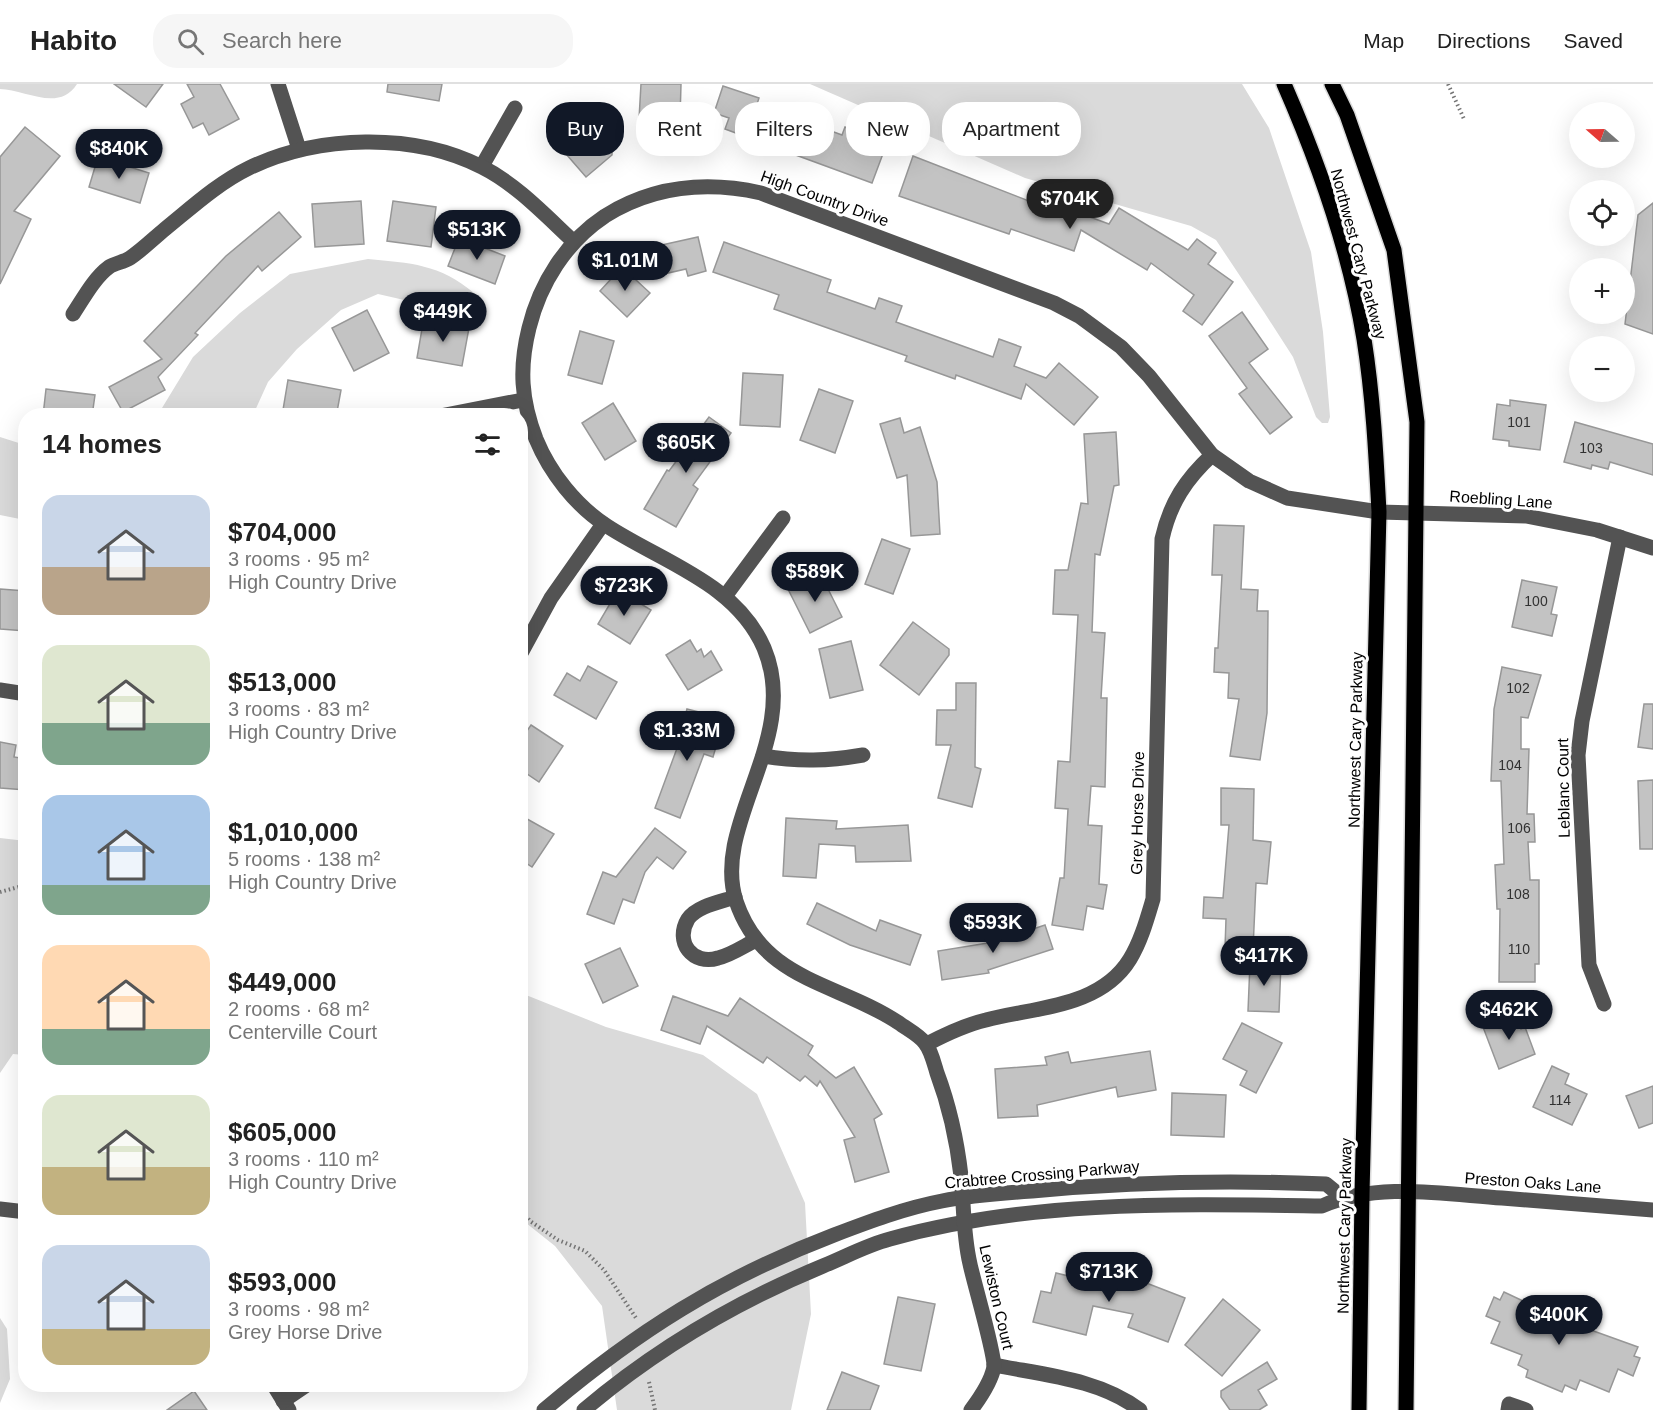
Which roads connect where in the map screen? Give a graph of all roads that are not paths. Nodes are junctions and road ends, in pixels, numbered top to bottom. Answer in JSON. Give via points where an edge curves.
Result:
{"nodes":[{"id":1,"x":278,"y":84,"type":"edge"},
{"id":2,"x":1284,"y":84,"type":"edge"},
{"id":3,"x":1332,"y":84,"type":"edge"},
{"id":4,"x":515,"y":108,"type":"dead end"},
{"id":5,"x":299,"y":149,"type":"junction"},
{"id":6,"x":482,"y":166,"type":"junction"},
{"id":7,"x":573,"y":241,"type":"junction"},
{"id":8,"x":73,"y":314,"type":"dead end"},
{"id":9,"x":523,"y":400,"type":"junction"},
{"id":10,"x":482,"y":408,"type":"edge"},
{"id":11,"x":526,"y":408,"type":"edge"},
{"id":12,"x":528,"y":414,"type":"edge"},
{"id":13,"x":1212,"y":455,"type":"junction"},
{"id":14,"x":1379,"y":512,"type":"junction"},
{"id":15,"x":1416,"y":513,"type":"junction"},
{"id":16,"x":783,"y":518,"type":"dead end"},
{"id":17,"x":603,"y":524,"type":"junction"},
{"id":18,"x":1620,"y":537,"type":"junction"},
{"id":19,"x":1653,"y":548,"type":"edge"},
{"id":20,"x":726,"y":595,"type":"junction"},
{"id":21,"x":528,"y":640,"type":"edge"},
{"id":22,"x":0,"y":690,"type":"edge"},
{"id":23,"x":18,"y":693,"type":"edge"},
{"id":24,"x":863,"y":755,"type":"dead end"},
{"id":25,"x":763,"y":756,"type":"junction"},
{"id":26,"x":735,"y":897,"type":"junction"},
{"id":27,"x":756,"y":940,"type":"junction"},
{"id":28,"x":1604,"y":1004,"type":"dead end"},
{"id":29,"x":927,"y":1044,"type":"junction"},
{"id":30,"x":1410,"y":1192,"type":"junction"},
{"id":31,"x":1362,"y":1194,"type":"junction"},
{"id":32,"x":1342,"y":1197,"type":"junction"},
{"id":33,"x":961,"y":1198,"type":"junction"},
{"id":34,"x":0,"y":1209,"type":"edge"},
{"id":35,"x":1653,"y":1210,"type":"edge"},
{"id":36,"x":18,"y":1211,"type":"edge"},
{"id":37,"x":962,"y":1223,"type":"junction"},
{"id":38,"x":994,"y":1365,"type":"junction"},
{"id":39,"x":278,"y":1392,"type":"edge"},
{"id":40,"x":300,"y":1392,"type":"edge"},
{"id":41,"x":286,"y":1405,"type":"edge"},
{"id":42,"x":544,"y":1410,"type":"edge"},
{"id":43,"x":584,"y":1410,"type":"edge"},
{"id":44,"x":971,"y":1410,"type":"edge"},
{"id":45,"x":1140,"y":1410,"type":"edge"},
{"id":46,"x":1359,"y":1410,"type":"edge"},
{"id":47,"x":1406,"y":1410,"type":"edge"},
{"id":48,"x":1508,"y":1410,"type":"edge"},
{"id":49,"x":1526,"y":1410,"type":"edge"}],
"edges":[{"from":1,"to":5,"type":"street"},
{"from":2,"to":14,"type":"main road","name":"Northwest Cary Parkway","via":[[1327,195],[1364,337]]},
{"from":3,"to":15,"type":"main road","name":"Northwest Cary Parkway","via":[[1347,114],[1394,250],[1417,422]]},
{"from":4,"to":6,"type":"street"},
{"from":5,"to":6,"type":"street","via":[[351,142],[383,143],[444,153]]},
{"from":5,"to":8,"type":"street","via":[[247,169],[218,187],[129,259],[109,267]]},
{"from":6,"to":7,"type":"street"},
{"from":7,"to":9,"type":"street","name":"High Country Drive","via":[[534,308],[523,365]]},
{"from":7,"to":13,"type":"street","name":"High Country Drive","via":[[604,217],[653,195],[706,185],[761,193],[1079,316],[1114,340],[1149,376]]},
{"from":9,"to":10,"type":"street"},
{"from":9,"to":11,"type":"street","name":"High Country Drive"},
{"from":12,"to":17,"type":"street","name":"High Country Drive","via":[[554,472],[573,497]]},
{"from":13,"to":14,"type":"street","name":"High Country Drive","via":[[1249,481],[1287,498]]},
{"from":13,"to":29,"type":"street","name":"Grey Horse Drive","via":[[1184,484],[1162,539],[1153,899],[1129,960],[1107,983],[1066,1004],[987,1020]]},
{"from":14,"to":15,"type":"street","name":"Roebling Lane"},
{"from":14,"to":31,"type":"main road","name":"Northwest Cary Parkway"},
{"from":15,"to":18,"type":"street","name":"Roebling Lane","via":[[1526,516],[1572,523]]},
{"from":15,"to":30,"type":"main road","name":"Northwest Cary Parkway"},
{"from":16,"to":20,"type":"street"},
{"from":17,"to":20,"type":"street","name":"High Country Drive"},
{"from":17,"to":21,"type":"street","via":[[551,598]]},
{"from":18,"to":19,"type":"street","name":"Roebling Lane"},
{"from":18,"to":28,"type":"street","name":"Leblanc Court","via":[[1578,755],[1589,965]]},
{"from":20,"to":25,"type":"street","name":"High Country Drive","via":[[750,622],[765,651],[772,681],[774,712]]},
{"from":22,"to":23,"type":"street"},
{"from":24,"to":25,"type":"street","via":[[823,762]]},
{"from":25,"to":26,"type":"street","name":"High Country Drive","via":[[735,850]]},
{"from":26,"to":27,"type":"street","name":"High Country Drive"},
{"from":26,"to":27,"type":"street","via":[[689,918],[683,932],[684,945],[690,954],[702,960],[717,959]]},
{"from":27,"to":29,"type":"street","name":"High Country Drive","via":[[790,970],[882,1012]]},
{"from":29,"to":33,"type":"street","via":[[951,1124]]},
{"from":30,"to":31,"type":"street"},
{"from":30,"to":35,"type":"street","name":"Preston Oaks Lane"},
{"from":30,"to":47,"type":"main road","name":"Northwest Cary Parkway"},
{"from":31,"to":32,"type":"street"},
{"from":31,"to":46,"type":"main road","name":"Northwest Cary Parkway"},
{"from":32,"to":33,"type":"street","name":"Crabtree Crossing Parkway","via":[[1326,1184],[1160,1182],[1083,1185]]},
{"from":32,"to":37,"type":"street","via":[[1322,1206],[1097,1207]]},
{"from":33,"to":37,"type":"street"},
{"from":33,"to":42,"type":"street","name":"Crabtree Crossing Parkway","via":[[859,1225],[737,1276],[624,1345]]},
{"from":34,"to":36,"type":"street"},
{"from":37,"to":38,"type":"street","name":"Lewiston Court"},
{"from":37,"to":43,"type":"street","via":[[888,1239],[787,1280],[714,1317],[645,1362]]},
{"from":38,"to":44,"type":"street","name":"Lewiston Court"},
{"from":38,"to":45,"type":"street","via":[[1092,1385],[1116,1394]]},
{"from":39,"to":41,"type":"street"},
{"from":40,"to":41,"type":"street"},
{"from":48,"to":49,"type":"street","via":[[1509,1404]]}]}
